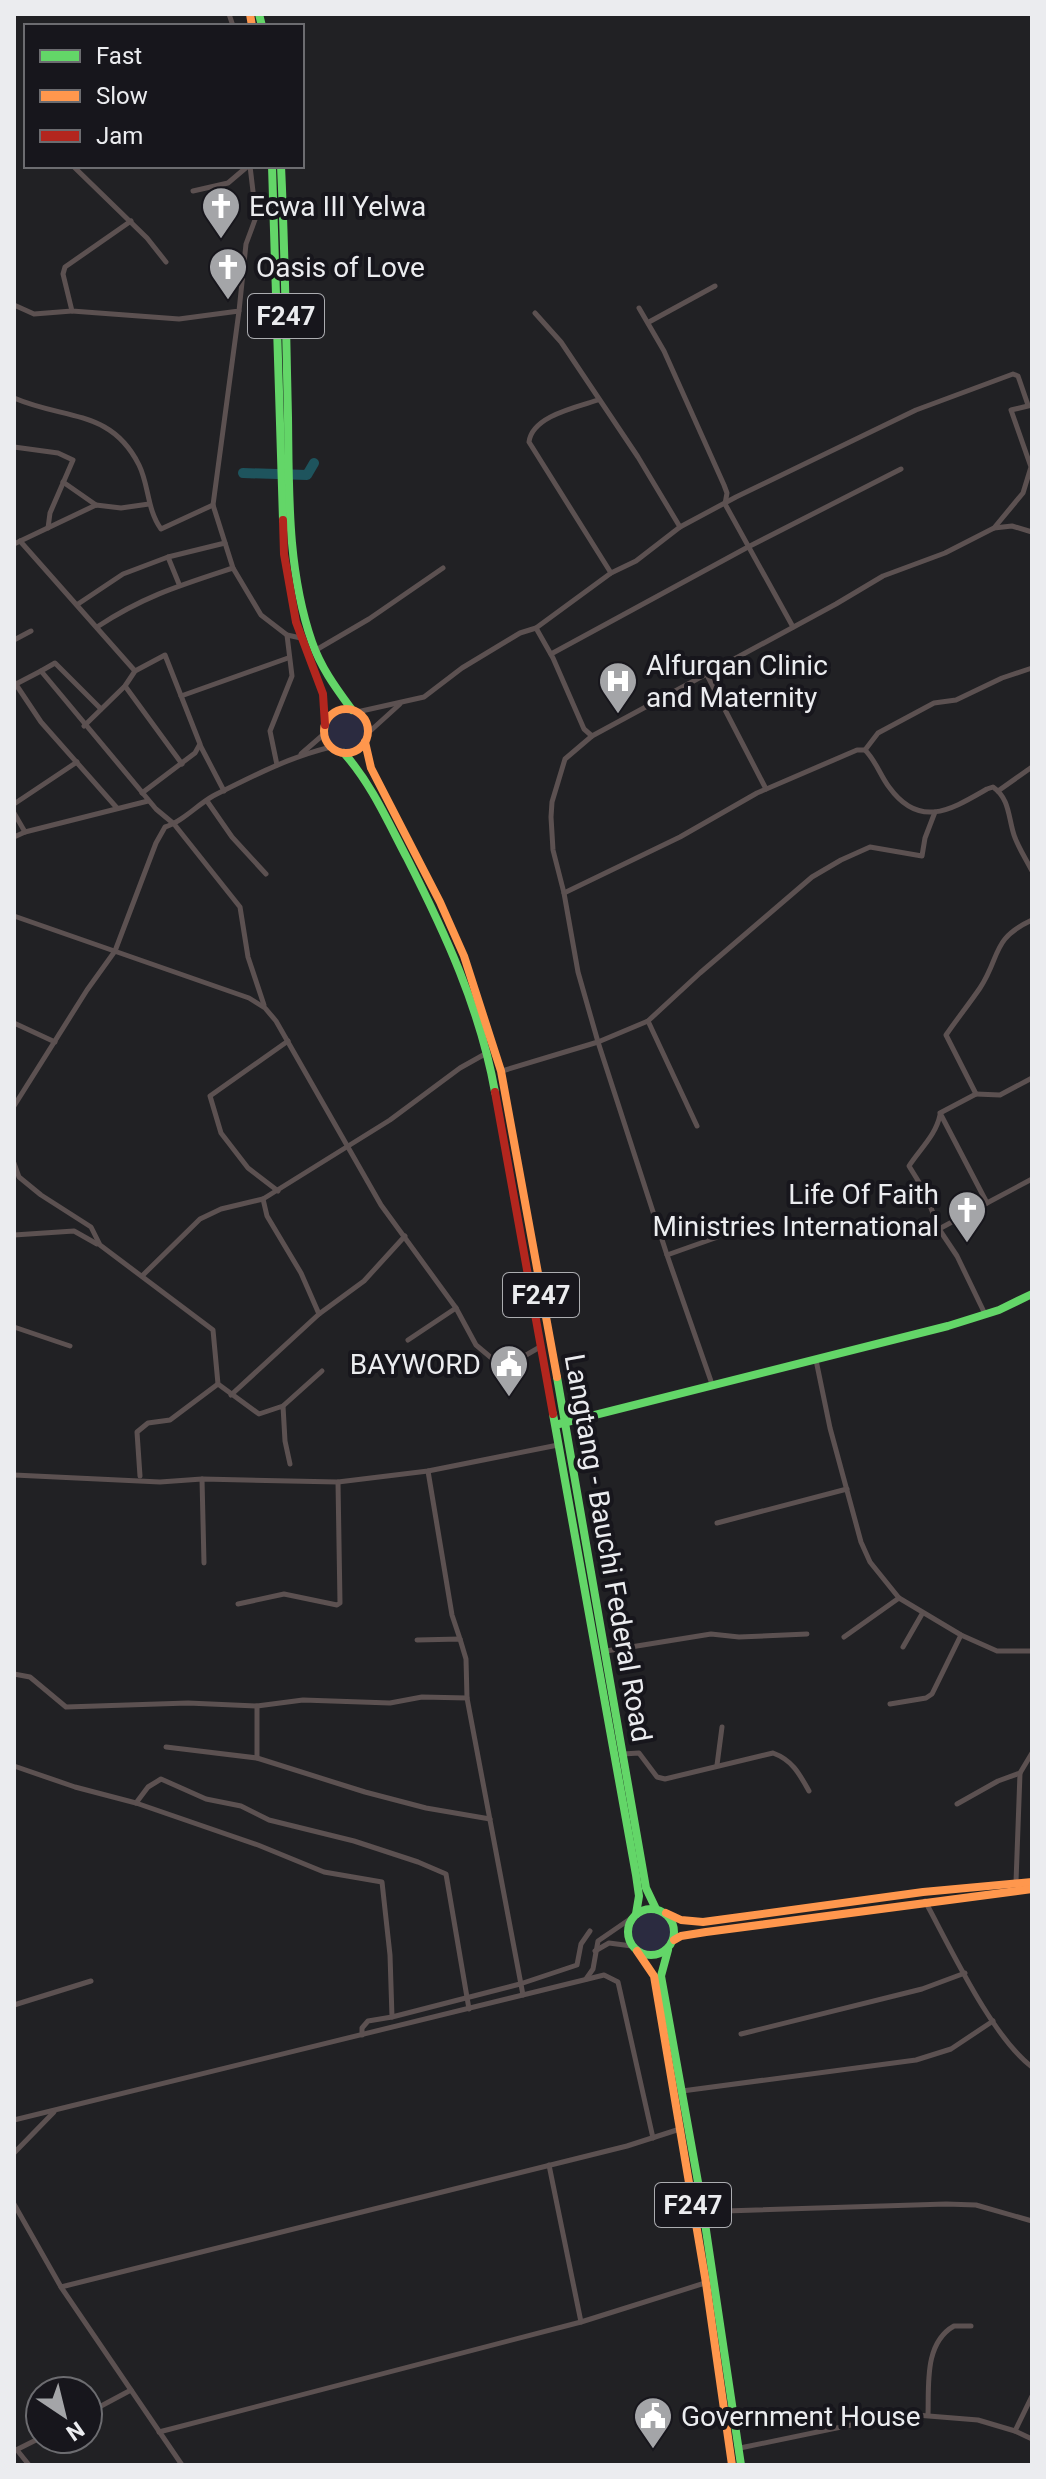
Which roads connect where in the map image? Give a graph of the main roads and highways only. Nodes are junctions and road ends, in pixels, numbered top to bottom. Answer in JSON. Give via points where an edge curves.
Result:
{"nodes":[{"id":1,"x":272,"y":168,"type":"edge"},
{"id":2,"x":281,"y":168,"type":"edge"},
{"id":3,"x":285,"y":465,"type":"junction"},
{"id":4,"x":285,"y":481,"type":"junction"},
{"id":5,"x":355,"y":711,"type":"junction"},
{"id":6,"x":325,"y":730,"type":"junction"},
{"id":7,"x":366,"y":737,"type":"junction"},
{"id":8,"x":344,"y":753,"type":"junction"},
{"id":9,"x":1032,"y":1294,"type":"edge"},
{"id":10,"x":565,"y":1422,"type":"junction"},
{"id":11,"x":554,"y":1425,"type":"junction"},
{"id":12,"x":1032,"y":1882,"type":"edge"},
{"id":13,"x":1032,"y":1889,"type":"edge"},
{"id":14,"x":924,"y":1897,"type":"junction"},
{"id":15,"x":661,"y":1911,"type":"junction"},
{"id":16,"x":635,"y":1916,"type":"junction"},
{"id":17,"x":674,"y":1940,"type":"junction"},
{"id":18,"x":635,"y":1949,"type":"junction"},
{"id":19,"x":668,"y":1950,"type":"junction"},
{"id":20,"x":719,"y":2210,"type":"road end"},
{"id":21,"x":699,"y":2211,"type":"junction"},
{"id":22,"x":705,"y":2225,"type":"junction"},
{"id":23,"x":735,"y":2449,"type":"junction"},
{"id":24,"x":732,"y":2465,"type":"edge"},
{"id":25,"x":741,"y":2465,"type":"edge"}],
"edges":[{"from":1,"to":3,"type":"main road","number":"F247"},
{"from":2,"to":3,"type":"main road","number":"F247"},
{"from":3,"to":4,"type":"main road","number":"F247"},
{"from":4,"to":5,"type":"main road","number":"F247","via":[[306,619],[333,689]]},
{"from":4,"to":6,"type":"main road","number":"F247","via":[[285,568],[323,694]]},
{"from":5,"to":6,"type":"main road","via":[[334,713]]},
{"from":5,"to":7,"type":"main road","number":"F247","via":[[364,719]]},
{"from":6,"to":8,"type":"main road","number":"F247","via":[[331,747]]},
{"from":7,"to":8,"type":"main road","via":[[354,751]]},
{"from":7,"to":10,"type":"main road","name":"Langtang - Bauchi Federal Road","number":"F247","via":[[371,768],[464,956],[501,1071]]},
{"from":8,"to":11,"type":"main road","name":"Langtang - Bauchi Federal Road","number":"F247","via":[[366,778],[461,971],[486,1054]]},
{"from":9,"to":10,"type":"main road","via":[[985,1314]]},
{"from":10,"to":11,"type":"main road"},
{"from":10,"to":15,"type":"main road","name":"Langtang - Bauchi Federal Road","number":"F247","via":[[646,1888]]},
{"from":11,"to":16,"type":"main road","name":"Langtang - Bauchi Federal Road","number":"F247","via":[[636,1875]]},
{"from":12,"to":14,"type":"main road"},
{"from":13,"to":14,"type":"main road"},
{"from":14,"to":15,"type":"main road","via":[[703,1922]]},
{"from":14,"to":17,"type":"main road"},
{"from":15,"to":16,"type":"main road","via":[[649,1909]]},
{"from":15,"to":17,"type":"main road","number":"F247","via":[[674,1925]]},
{"from":16,"to":18,"type":"main road","number":"F247","via":[[628,1932]]},
{"from":17,"to":19,"type":"main road","number":"F247"},
{"from":18,"to":19,"type":"main road","via":[[650,1956]]},
{"from":18,"to":21,"type":"main road","number":"F247","via":[[654,1976],[679,2130]]},
{"from":19,"to":21,"type":"main road","number":"F247","via":[[661,1976]]},
{"from":20,"to":22,"type":"main road"},
{"from":21,"to":22,"type":"main road","number":"F247"},
{"from":21,"to":23,"type":"main road","number":"F247"},
{"from":22,"to":23,"type":"main road","number":"F247"},
{"from":23,"to":24,"type":"main road","number":"F247"},
{"from":23,"to":25,"type":"main road","number":"F247"}]}
